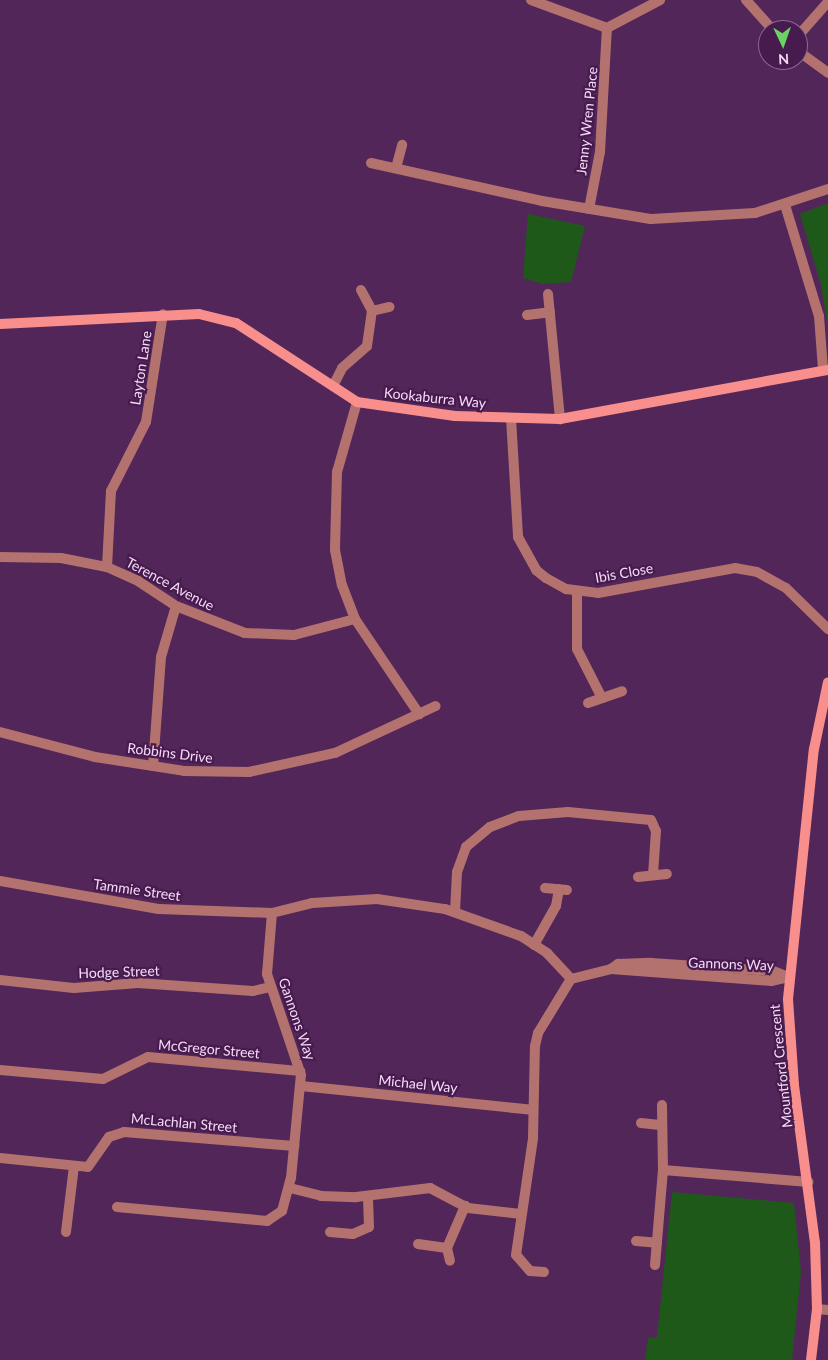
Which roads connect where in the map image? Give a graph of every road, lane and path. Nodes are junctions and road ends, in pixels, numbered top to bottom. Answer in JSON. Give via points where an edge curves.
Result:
{"nodes":[{"id":1,"x":531,"y":0,"type":"edge"},
{"id":2,"x":660,"y":0,"type":"edge"},
{"id":3,"x":746,"y":0,"type":"edge"},
{"id":4,"x":828,"y":2,"type":"edge"},
{"id":5,"x":765,"y":20,"type":"edge"},
{"id":6,"x":808,"y":25,"type":"edge"},
{"id":7,"x":607,"y":28,"type":"junction"},
{"id":8,"x":808,"y":58,"type":"edge"},
{"id":9,"x":828,"y":72,"type":"edge"},
{"id":10,"x":402,"y":145,"type":"dead end"},
{"id":11,"x":371,"y":163,"type":"dead end"},
{"id":12,"x":396,"y":168,"type":"junction"},
{"id":13,"x":828,"y":189,"type":"edge"},
{"id":14,"x":785,"y":205,"type":"junction"},
{"id":15,"x":589,"y":208,"type":"junction"},
{"id":16,"x":361,"y":290,"type":"dead end"},
{"id":17,"x":548,"y":294,"type":"dead end"},
{"id":18,"x":390,"y":307,"type":"dead end"},
{"id":19,"x":372,"y":311,"type":"junction"},
{"id":20,"x":550,"y":312,"type":"junction"},
{"id":21,"x":163,"y":314,"type":"junction"},
{"id":22,"x":527,"y":315,"type":"dead end"},
{"id":23,"x":0,"y":324,"type":"edge"},
{"id":24,"x":826,"y":369,"type":"edge"},
{"id":25,"x":332,"y":386,"type":"junction"},
{"id":26,"x":357,"y":402,"type":"junction"},
{"id":27,"x":511,"y":418,"type":"junction"},
{"id":28,"x":560,"y":419,"type":"junction"},
{"id":29,"x":0,"y":557,"type":"edge"},
{"id":30,"x":107,"y":567,"type":"junction"},
{"id":31,"x":577,"y":592,"type":"junction"},
{"id":32,"x":176,"y":606,"type":"junction"},
{"id":33,"x":355,"y":619,"type":"junction"},
{"id":34,"x":828,"y":629,"type":"edge"},
{"id":35,"x":828,"y":682,"type":"edge"},
{"id":36,"x":622,"y":691,"type":"dead end"},
{"id":37,"x":826,"y":695,"type":"edge"},
{"id":38,"x":602,"y":698,"type":"junction"},
{"id":39,"x":588,"y":703,"type":"dead end"},
{"id":40,"x":436,"y":706,"type":"dead end"},
{"id":41,"x":419,"y":714,"type":"junction"},
{"id":42,"x":0,"y":732,"type":"edge"},
{"id":43,"x":153,"y":766,"type":"junction"},
{"id":44,"x":667,"y":874,"type":"dead end"},
{"id":45,"x":653,"y":875,"type":"junction"},
{"id":46,"x":638,"y":877,"type":"dead end"},
{"id":47,"x":0,"y":881,"type":"edge"},
{"id":48,"x":545,"y":888,"type":"dead end"},
{"id":49,"x":272,"y":912,"type":"junction"},
{"id":50,"x":455,"y":912,"type":"junction"},
{"id":51,"x":534,"y":944,"type":"junction"},
{"id":52,"x":789,"y":977,"type":"junction"},
{"id":53,"x":571,"y":979,"type":"junction"},
{"id":54,"x":0,"y":980,"type":"edge"},
{"id":55,"x":270,"y":986,"type":"junction"},
{"id":56,"x":0,"y":1070,"type":"edge"},
{"id":57,"x":300,"y":1071,"type":"junction"},
{"id":58,"x":301,"y":1086,"type":"junction"},
{"id":59,"x":662,"y":1105,"type":"dead end"},
{"id":60,"x":532,"y":1110,"type":"junction"},
{"id":61,"x":641,"y":1123,"type":"dead end"},
{"id":62,"x":660,"y":1125,"type":"junction"},
{"id":63,"x":294,"y":1146,"type":"junction"},
{"id":64,"x":0,"y":1158,"type":"edge"},
{"id":65,"x":74,"y":1166,"type":"junction"},
{"id":66,"x":663,"y":1170,"type":"junction"},
{"id":67,"x":809,"y":1182,"type":"junction"},
{"id":68,"x":290,"y":1188,"type":"junction"},
{"id":69,"x":368,"y":1196,"type":"junction"},
{"id":70,"x":465,"y":1206,"type":"junction"},
{"id":71,"x":117,"y":1207,"type":"dead end"},
{"id":72,"x":521,"y":1214,"type":"junction"},
{"id":73,"x":66,"y":1232,"type":"dead end"},
{"id":74,"x":330,"y":1232,"type":"dead end"},
{"id":75,"x":636,"y":1241,"type":"dead end"},
{"id":76,"x":657,"y":1243,"type":"junction"},
{"id":77,"x":418,"y":1244,"type":"dead end"},
{"id":78,"x":447,"y":1248,"type":"junction"},
{"id":79,"x":450,"y":1261,"type":"dead end"},
{"id":80,"x":655,"y":1265,"type":"dead end"},
{"id":81,"x":544,"y":1272,"type":"dead end"},
{"id":82,"x":817,"y":1309,"type":"junction"},
{"id":83,"x":828,"y":1310,"type":"edge"},
{"id":84,"x":811,"y":1360,"type":"edge"}],
"edges":[{"from":1,"to":7,"type":"street"},
{"from":2,"to":7,"type":"street"},
{"from":3,"to":5,"type":"street"},
{"from":4,"to":6,"type":"street"},
{"from":7,"to":15,"type":"street","name":"Jenny Wren Place","via":[[600,152]]},
{"from":8,"to":9,"type":"street"},
{"from":10,"to":12,"type":"street"},
{"from":11,"to":12,"type":"street"},
{"from":12,"to":15,"type":"street"},
{"from":13,"to":14,"type":"street"},
{"from":14,"to":15,"type":"street","via":[[693,219],[651,219]]},
{"from":14,"to":24,"type":"street","via":[[819,316]]},
{"from":16,"to":19,"type":"street"},
{"from":17,"to":20,"type":"street"},
{"from":18,"to":19,"type":"street"},
{"from":19,"to":25,"type":"street","via":[[367,346],[342,368]]},
{"from":20,"to":22,"type":"street"},
{"from":20,"to":28,"type":"street"},
{"from":21,"to":23,"type":"street","name":"Kookaburra Way"},
{"from":21,"to":25,"type":"street","name":"Kookaburra Way","via":[[199,314],[236,324]]},
{"from":21,"to":30,"type":"street","name":"Layton Lane","via":[[146,422],[111,491]]},
{"from":24,"to":28,"type":"street","name":"Kookaburra Way"},
{"from":25,"to":26,"type":"street","name":"Kookaburra Way"},
{"from":26,"to":27,"type":"street","name":"Kookaburra Way","via":[[402,411]]},
{"from":26,"to":33,"type":"street","via":[[337,472],[334,521],[342,585]]},
{"from":27,"to":28,"type":"street","name":"Kookaburra Way"},
{"from":27,"to":31,"type":"street","name":"Ibis Close","via":[[522,550],[546,578]]},
{"from":29,"to":30,"type":"street","name":"Terence Avenue","via":[[61,558]]},
{"from":30,"to":32,"type":"street","name":"Terence Avenue","via":[[138,580]]},
{"from":31,"to":34,"type":"street","name":"Ibis Close","via":[[598,594],[735,568],[757,572],[786,588]]},
{"from":31,"to":38,"type":"street","via":[[576,649]]},
{"from":32,"to":33,"type":"street","name":"Terence Avenue","via":[[245,634],[294,635]]},
{"from":32,"to":43,"type":"street","via":[[161,657]]},
{"from":33,"to":41,"type":"street"},
{"from":35,"to":37,"type":"street","name":"Mountford Crescent"},
{"from":36,"to":38,"type":"street"},
{"from":37,"to":52,"type":"street","name":"Mountford Crescent"},
{"from":38,"to":39,"type":"street"},
{"from":40,"to":41,"type":"street","name":"Robbins Drive"},
{"from":41,"to":43,"type":"street","name":"Robbins Drive","via":[[335,753],[276,769],[213,773]]},
{"from":42,"to":43,"type":"street","name":"Robbins Drive","via":[[95,757]]},
{"from":44,"to":45,"type":"street"},
{"from":45,"to":46,"type":"street"},
{"from":45,"to":50,"type":"street","via":[[656,831],[645,818],[559,812],[519,816],[490,827],[466,847],[457,872]]},
{"from":47,"to":49,"type":"street","name":"Tammie Street","via":[[159,910]]},
{"from":48,"to":51,"type":"street","via":[[563,890]]},
{"from":49,"to":50,"type":"street","via":[[312,903],[377,899]]},
{"from":49,"to":55,"type":"street","name":"Gannons Way","via":[[265,956]]},
{"from":50,"to":51,"type":"street"},
{"from":51,"to":53,"type":"street"},
{"from":52,"to":53,"type":"street","name":"Gannons Way","via":[[773,971],[651,963],[618,964],[611,969]]},
{"from":52,"to":67,"type":"street","name":"Mountford Crescent","via":[[794,1085]]},
{"from":53,"to":60,"type":"street","via":[[538,1032]]},
{"from":54,"to":55,"type":"street","name":"Hodge Street","via":[[74,988],[138,983],[253,991]]},
{"from":55,"to":57,"type":"street","name":"Gannons Way"},
{"from":56,"to":57,"type":"street","name":"McGregor Street","via":[[103,1079],[148,1057]]},
{"from":57,"to":58,"type":"street","name":"Gannons Way"},
{"from":58,"to":60,"type":"street","name":"Michael Way"},
{"from":58,"to":63,"type":"street","name":"Gannons Way"},
{"from":59,"to":62,"type":"street"},
{"from":60,"to":72,"type":"street","via":[[533,1138]]},
{"from":61,"to":62,"type":"street"},
{"from":62,"to":66,"type":"street"},
{"from":63,"to":65,"type":"street","name":"McLachlan Street","via":[[124,1132],[109,1137],[94,1164]]},
{"from":63,"to":68,"type":"street","name":"Gannons Way"},
{"from":64,"to":65,"type":"street","name":"McLachlan Street"},
{"from":65,"to":73,"type":"street"},
{"from":66,"to":67,"type":"street"},
{"from":66,"to":76,"type":"street"},
{"from":67,"to":82,"type":"street","name":"Mountford Crescent"},
{"from":68,"to":69,"type":"street","via":[[321,1196]]},
{"from":68,"to":71,"type":"street","name":"Gannons Way","via":[[282,1211],[266,1221]]},
{"from":69,"to":70,"type":"street","via":[[430,1188]]},
{"from":69,"to":74,"type":"street","via":[[369,1227],[354,1234]]},
{"from":70,"to":72,"type":"street"},
{"from":70,"to":78,"type":"street"},
{"from":72,"to":81,"type":"street","via":[[516,1255],[530,1271]]},
{"from":75,"to":76,"type":"street"},
{"from":76,"to":80,"type":"street"},
{"from":77,"to":78,"type":"street"},
{"from":78,"to":79,"type":"street"},
{"from":82,"to":83,"type":"street"},
{"from":82,"to":84,"type":"street","name":"Mountford Crescent"}]}
